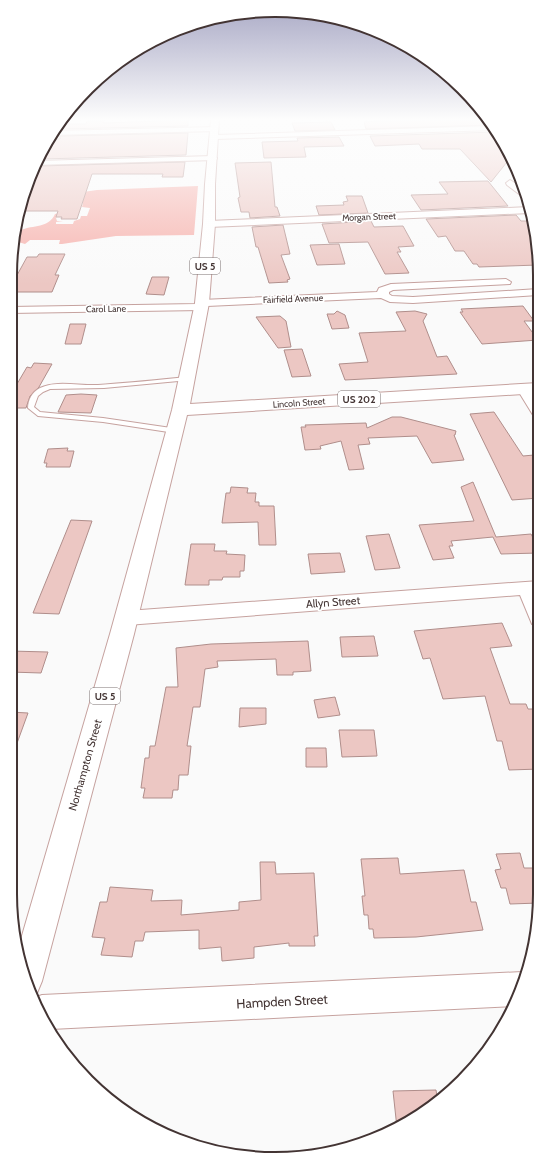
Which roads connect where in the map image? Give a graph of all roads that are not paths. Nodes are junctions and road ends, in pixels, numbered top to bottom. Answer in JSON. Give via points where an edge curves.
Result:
{"nodes":[{"id":1,"x":211,"y":175,"type":"edge"},
{"id":2,"x":510,"y":183,"type":"dead end"},
{"id":3,"x":518,"y":189,"type":"edge"},
{"id":4,"x":525,"y":210,"type":"edge"},
{"id":5,"x":209,"y":224,"type":"junction"},
{"id":6,"x":514,"y":282,"type":"dead end"},
{"id":7,"x":533,"y":292,"type":"edge"},
{"id":8,"x":383,"y":295,"type":"junction"},
{"id":9,"x":202,"y":305,"type":"junction"},
{"id":10,"x":17,"y":310,"type":"edge"},
{"id":11,"x":187,"y":379,"type":"junction"},
{"id":12,"x":531,"y":389,"type":"edge"},
{"id":13,"x":178,"y":420,"type":"junction"},
{"id":14,"x":533,"y":588,"type":"edge"},
{"id":15,"x":126,"y":618,"type":"junction"},
{"id":16,"x":28,"y":969,"type":"edge"},
{"id":17,"x":514,"y":989,"type":"edge"},
{"id":18,"x":46,"y":1012,"type":"edge"}],
"edges":[{"from":1,"to":5,"type":"main road","number":"US 5"},
{"from":2,"to":3,"type":"street"},
{"from":4,"to":5,"type":"street","name":"Morgan Street"},
{"from":5,"to":9,"type":"main road","number":"US 5"},
{"from":6,"to":8,"type":"street","name":"Fairfield Avenue","via":[[391,287],[383,290]]},
{"from":7,"to":8,"type":"street","name":"Fairfield Avenue","via":[[413,300],[390,300]]},
{"from":8,"to":9,"type":"street","name":"Fairfield Avenue"},
{"from":9,"to":10,"type":"street","name":"Carol Lane"},
{"from":9,"to":11,"type":"main road","number":"US 5"},
{"from":11,"to":13,"type":"main road","number":"US 5"},
{"from":11,"to":13,"type":"lane","via":[[98,387],[55,386],[37,393],[31,404],[38,414],[103,420]]},
{"from":12,"to":13,"type":"main road","name":"Lincoln Street","number":"US 202"},
{"from":13,"to":15,"type":"main road","name":"Northampton Street","number":"US 5"},
{"from":14,"to":15,"type":"street","name":"Allyn Street"},
{"from":15,"to":16,"type":"main road","name":"Northampton Street","number":"US 5"},
{"from":17,"to":18,"type":"main road","name":"Hampden Street"}]}
